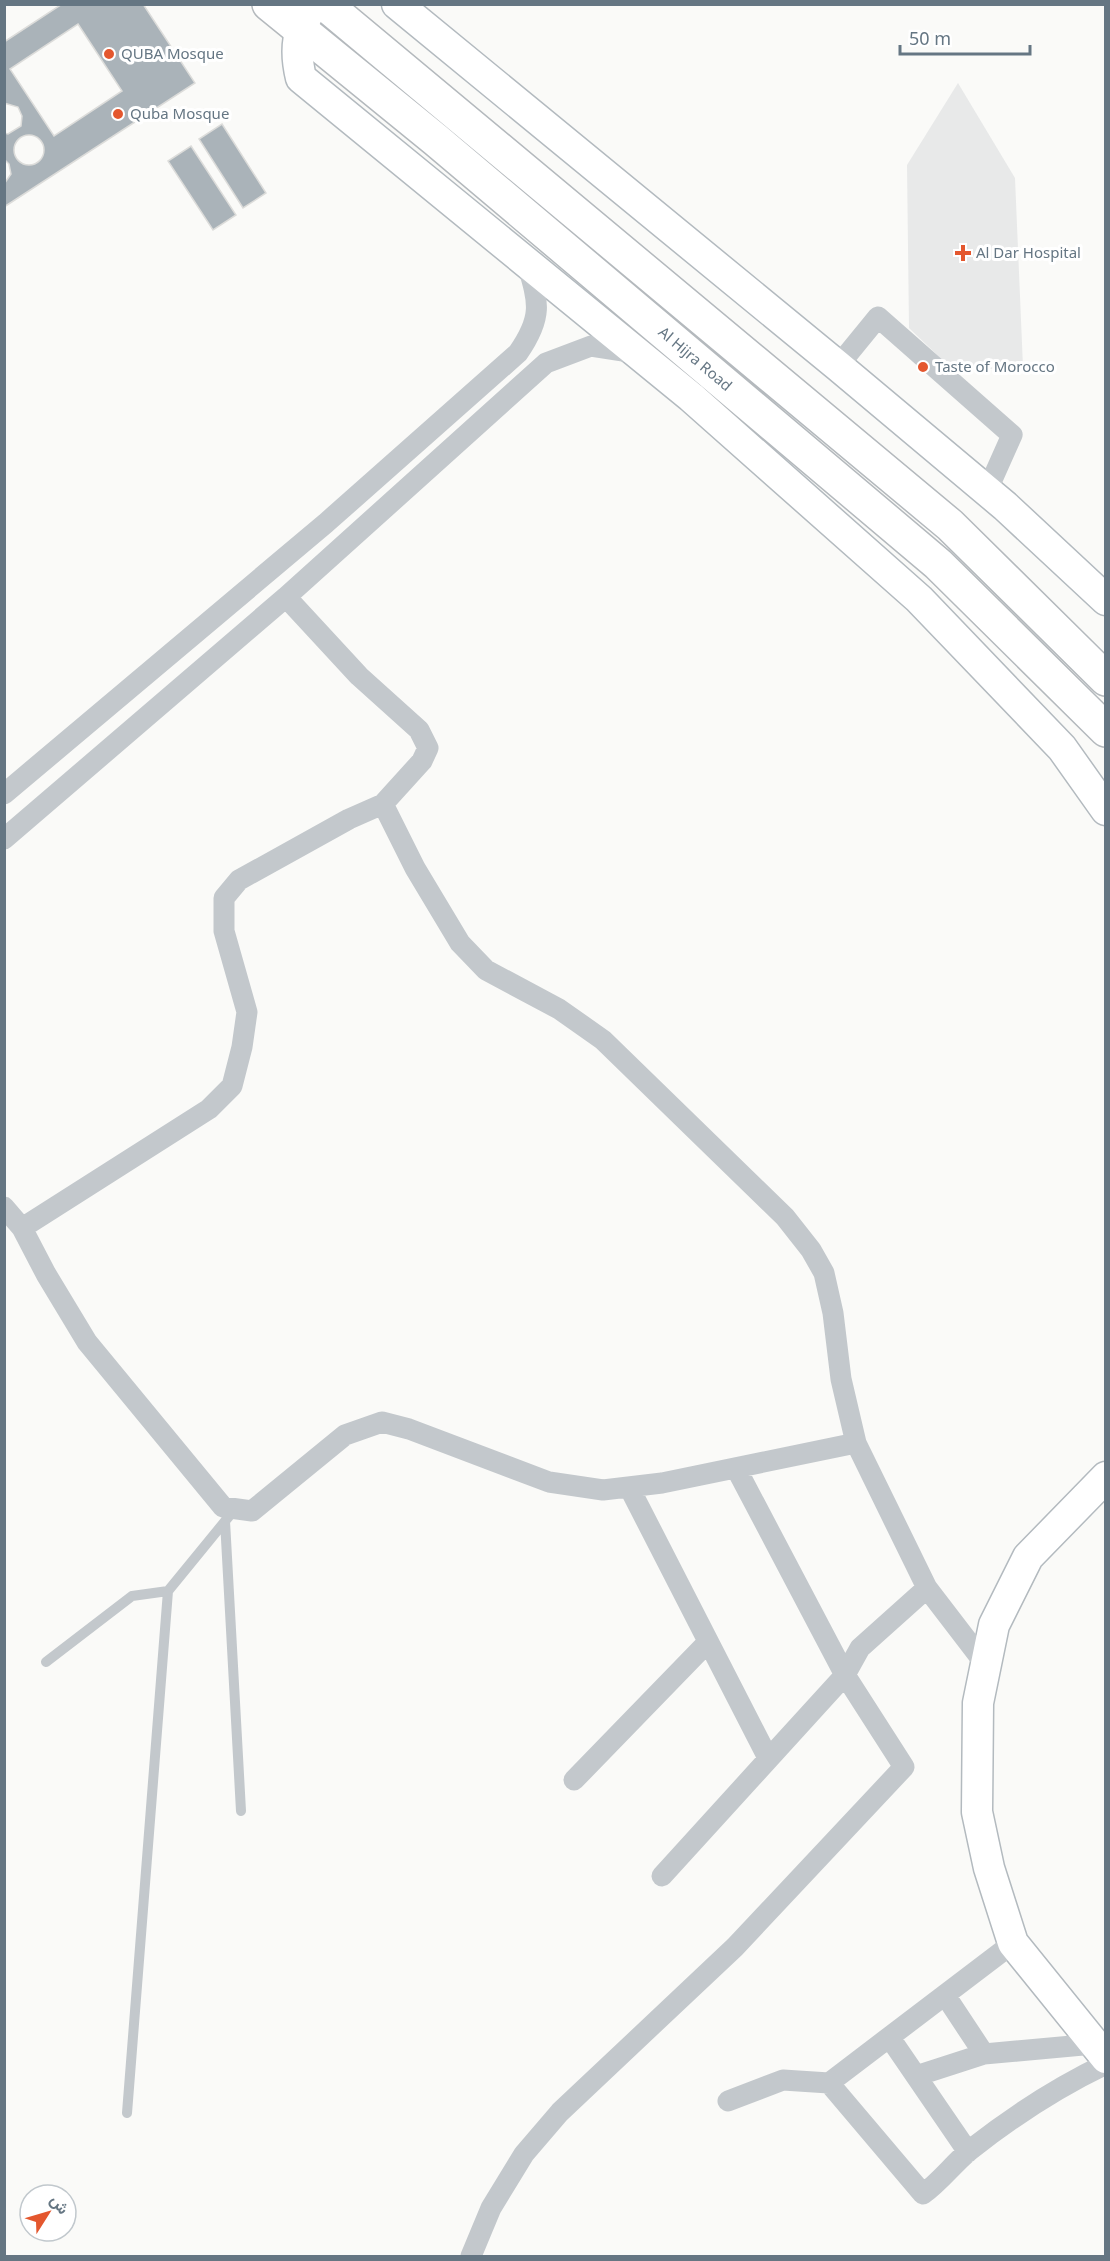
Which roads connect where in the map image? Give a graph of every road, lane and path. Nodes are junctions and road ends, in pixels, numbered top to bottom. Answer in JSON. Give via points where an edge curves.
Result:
{"nodes":[{"id":1,"x":269,"y":4,"type":"edge"},
{"id":2,"x":314,"y":4,"type":"edge"},
{"id":3,"x":325,"y":4,"type":"edge"},
{"id":4,"x":397,"y":4,"type":"edge"},
{"id":5,"x":527,"y":262,"type":"junction"},
{"id":6,"x":638,"y":353,"type":"junction"},
{"id":7,"x":838,"y":366,"type":"junction"},
{"id":8,"x":987,"y":490,"type":"junction"},
{"id":9,"x":326,"y":523,"type":"junction"},
{"id":10,"x":344,"y":544,"type":"junction"},
{"id":11,"x":286,"y":597,"type":"junction"},
{"id":12,"x":1105,"y":600,"type":"edge"},
{"id":13,"x":1106,"y":679,"type":"edge"},
{"id":14,"x":1106,"y":730,"type":"edge"},
{"id":15,"x":64,"y":744,"type":"junction"},
{"id":16,"x":84,"y":771,"type":"junction"},
{"id":17,"x":4,"y":794,"type":"edge"},
{"id":18,"x":383,"y":804,"type":"junction"},
{"id":19,"x":1106,"y":810,"type":"edge"},
{"id":20,"x":4,"y":839,"type":"edge"},
{"id":21,"x":4,"y":1206,"type":"edge"},
{"id":22,"x":22,"y":1228,"type":"junction"},
{"id":23,"x":856,"y":1443,"type":"junction"},
{"id":24,"x":736,"y":1468,"type":"junction"},
{"id":25,"x":1106,"y":1477,"type":"edge"},
{"id":26,"x":629,"y":1487,"type":"junction"},
{"id":27,"x":230,"y":1515,"type":"junction"},
{"id":28,"x":927,"y":1588,"type":"junction"},
{"id":29,"x":168,"y":1591,"type":"junction"},
{"id":30,"x":708,"y":1642,"type":"junction"},
{"id":31,"x":46,"y":1662,"type":"dead end"},
{"id":32,"x":986,"y":1665,"type":"junction"},
{"id":33,"x":844,"y":1675,"type":"junction"},
{"id":34,"x":768,"y":1758,"type":"junction"},
{"id":35,"x":574,"y":1780,"type":"dead end"},
{"id":36,"x":241,"y":1811,"type":"dead end"},
{"id":37,"x":662,"y":1876,"type":"dead end"},
{"id":38,"x":1013,"y":1943,"type":"junction"},
{"id":39,"x":945,"y":1995,"type":"junction"},
{"id":40,"x":890,"y":2038,"type":"junction"},
{"id":41,"x":984,"y":2054,"type":"junction"},
{"id":42,"x":1102,"y":2055,"type":"edge"},
{"id":43,"x":915,"y":2076,"type":"junction"},
{"id":44,"x":830,"y":2084,"type":"junction"},
{"id":45,"x":728,"y":2101,"type":"dead end"},
{"id":46,"x":127,"y":2113,"type":"dead end"},
{"id":47,"x":968,"y":2152,"type":"junction"},
{"id":48,"x":471,"y":2256,"type":"edge"}],
"edges":[{"from":1,"to":14,"type":"highway","name":"Al Hijra Road","via":[[938,564]]},
{"from":2,"to":5,"type":"main road","via":[[297,40],[302,78]]},
{"from":3,"to":13,"type":"highway","via":[[950,525]]},
{"from":4,"to":7,"type":"main road"},
{"from":5,"to":6,"type":"main road"},
{"from":5,"to":9,"type":"street","via":[[537,313],[532,332],[518,353]]},
{"from":6,"to":10,"type":"street","via":[[591,345],[546,363]]},
{"from":6,"to":19,"type":"main road","via":[[919,598],[1062,748]]},
{"from":7,"to":8,"type":"main road"},
{"from":7,"to":8,"type":"street","via":[[878,317],[1012,435]]},
{"from":8,"to":12,"type":"main road"},
{"from":9,"to":10,"type":"street"},
{"from":9,"to":15,"type":"street"},
{"from":10,"to":11,"type":"street"},
{"from":11,"to":16,"type":"street"},
{"from":11,"to":18,"type":"street","via":[[359,676],[419,730],[428,748],[422,761]]},
{"from":15,"to":16,"type":"street"},
{"from":15,"to":17,"type":"street"},
{"from":16,"to":20,"type":"street"},
{"from":18,"to":22,"type":"street","via":[[239,879],[224,898],[224,931],[247,1012],[232,1086],[209,1110]]},
{"from":18,"to":23,"type":"street","via":[[415,868],[460,943],[486,970],[559,1009],[603,1040],[785,1217],[811,1250],[824,1273]]},
{"from":21,"to":22,"type":"street"},
{"from":22,"to":27,"type":"street","via":[[87,1342]]},
{"from":23,"to":24,"type":"street"},
{"from":23,"to":28,"type":"street"},
{"from":24,"to":26,"type":"street"},
{"from":24,"to":33,"type":"street"},
{"from":25,"to":32,"type":"main road","via":[[1028,1557],[994,1626]]},
{"from":26,"to":27,"type":"street","via":[[603,1490],[549,1482],[382,1422],[345,1434],[252,1511]]},
{"from":26,"to":30,"type":"street"},
{"from":27,"to":29,"type":"lane"},
{"from":27,"to":36,"type":"lane"},
{"from":28,"to":32,"type":"street"},
{"from":28,"to":33,"type":"street","via":[[860,1648]]},
{"from":29,"to":31,"type":"lane","via":[[132,1596]]},
{"from":29,"to":46,"type":"lane"},
{"from":30,"to":34,"type":"street"},
{"from":30,"to":35,"type":"street"},
{"from":32,"to":38,"type":"main road","via":[[978,1703],[977,1812],[989,1868]]},
{"from":33,"to":34,"type":"street"},
{"from":33,"to":48,"type":"street","via":[[904,1767],[735,1947],[560,2112],[524,2154],[491,2208]]},
{"from":34,"to":37,"type":"street"},
{"from":38,"to":39,"type":"street"},
{"from":38,"to":42,"type":"main road"},
{"from":39,"to":40,"type":"street"},
{"from":39,"to":41,"type":"street"},
{"from":40,"to":43,"type":"street"},
{"from":40,"to":44,"type":"street"},
{"from":41,"to":42,"type":"street"},
{"from":41,"to":43,"type":"street"},
{"from":42,"to":47,"type":"street"},
{"from":43,"to":47,"type":"street"},
{"from":44,"to":45,"type":"street","via":[[783,2080]]},
{"from":44,"to":47,"type":"street","via":[[922,2193]]}]}
